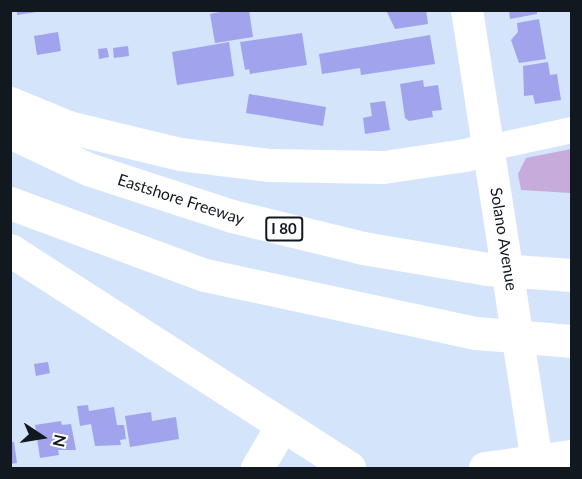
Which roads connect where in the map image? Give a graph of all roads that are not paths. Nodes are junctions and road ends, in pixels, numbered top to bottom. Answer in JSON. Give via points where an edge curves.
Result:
{"nodes":[{"id":1,"x":467,"y":10,"type":"edge"},
{"id":2,"x":10,"y":103,"type":"edge"},
{"id":3,"x":572,"y":130,"type":"edge"},
{"id":4,"x":10,"y":132,"type":"edge"},
{"id":5,"x":489,"y":147,"type":"junction"},
{"id":6,"x":10,"y":203,"type":"edge"},
{"id":7,"x":10,"y":250,"type":"edge"},
{"id":8,"x":572,"y":275,"type":"edge"},
{"id":9,"x":572,"y":341,"type":"edge"},
{"id":10,"x":281,"y":427,"type":"junction"},
{"id":11,"x":572,"y":456,"type":"edge"},
{"id":12,"x":538,"y":465,"type":"edge"},
{"id":13,"x":257,"y":468,"type":"edge"},
{"id":14,"x":349,"y":468,"type":"edge"},
{"id":15,"x":484,"y":468,"type":"edge"}],
"edges":[{"from":1,"to":5,"type":"street","name":"Solano Avenue"},
{"from":2,"to":5,"type":"highway","via":[[68,127],[168,152],[269,165],[383,167],[465,155]]},
{"from":3,"to":5,"type":"street"},
{"from":4,"to":8,"type":"highway","name":"Eastshore Freeway","number":"I 80","via":[[88,169],[232,216],[363,248],[487,269]]},
{"from":5,"to":12,"type":"street","name":"Solano Avenue"},
{"from":6,"to":9,"type":"highway","via":[[205,275],[476,333]]},
{"from":7,"to":10,"type":"highway"},
{"from":10,"to":13,"type":"highway"},
{"from":10,"to":14,"type":"highway"},
{"from":11,"to":12,"type":"street"},
{"from":12,"to":15,"type":"street"}]}
